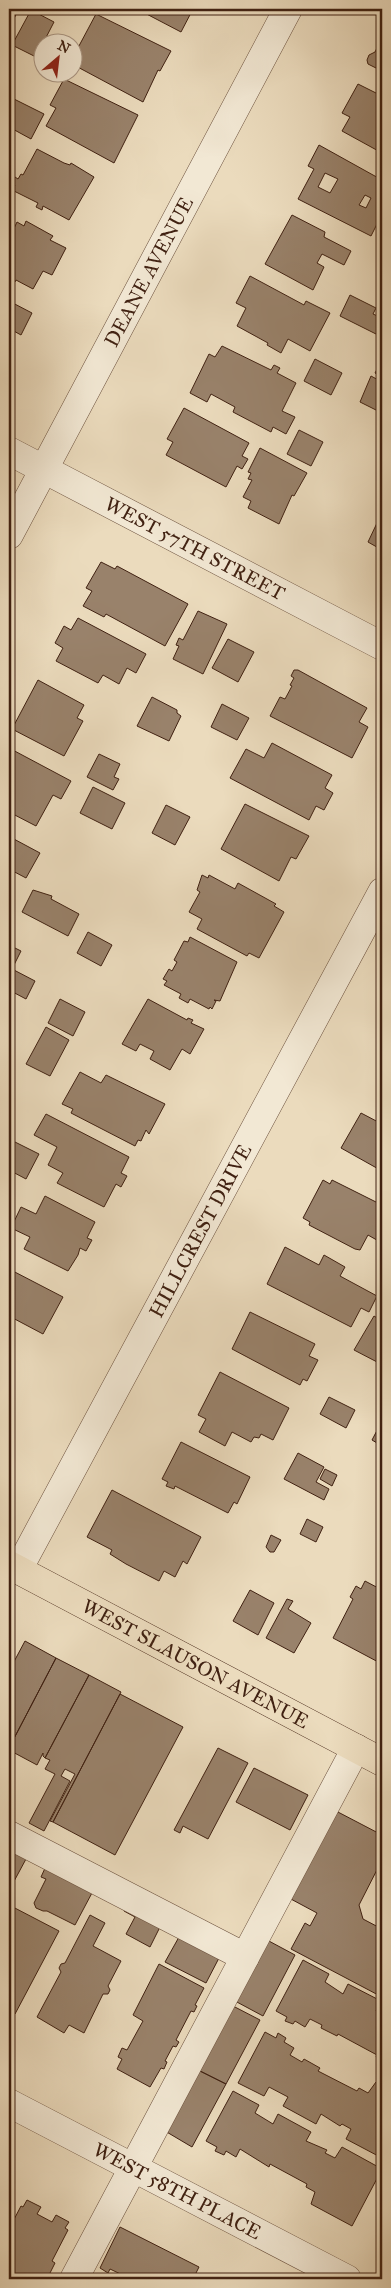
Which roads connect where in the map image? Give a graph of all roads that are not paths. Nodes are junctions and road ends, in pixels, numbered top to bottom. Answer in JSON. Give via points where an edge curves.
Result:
{"nodes":[{"id":1,"x":288,"y":9,"type":"edge"},
{"id":2,"x":9,"y":451,"type":"edge"},
{"id":3,"x":43,"y":470,"type":"junction"},
{"id":4,"x":9,"y":535,"type":"edge"},
{"id":5,"x":382,"y":646,"type":"edge"},
{"id":6,"x":382,"y":892,"type":"edge"},
{"id":7,"x":13,"y":1568,"type":"edge"},
{"id":8,"x":356,"y":1748,"type":"junction"},
{"id":9,"x":382,"y":1762,"type":"edge"},
{"id":10,"x":9,"y":1835,"type":"edge"},
{"id":11,"x":245,"y":1957,"type":"junction"},
{"id":12,"x":9,"y":2103,"type":"edge"},
{"id":13,"x":133,"y":2168,"type":"junction"},
{"id":14,"x":74,"y":2279,"type":"edge"},
{"id":15,"x":347,"y":2279,"type":"edge"}],
"edges":[{"from":1,"to":3,"type":"street","name":"DEANE AVENUE"},
{"from":2,"to":3,"type":"street","name":"WEST 57TH STREET"},
{"from":3,"to":4,"type":"street","name":"DEANE AVENUE"},
{"from":3,"to":5,"type":"street","name":"WEST 57TH STREET"},
{"from":6,"to":7,"type":"street","name":"HILLCREST DRIVE"},
{"from":7,"to":8,"type":"main road","name":"WEST SLAUSON AVENUE"},
{"from":8,"to":9,"type":"main road","name":"WEST SLAUSON AVENUE"},
{"from":8,"to":11,"type":"street"},
{"from":10,"to":11,"type":"street"},
{"from":11,"to":13,"type":"street"},
{"from":12,"to":13,"type":"street","name":"WEST 58TH PLACE"},
{"from":13,"to":14,"type":"street"},
{"from":13,"to":15,"type":"street","name":"WEST 58TH PLACE"}]}
